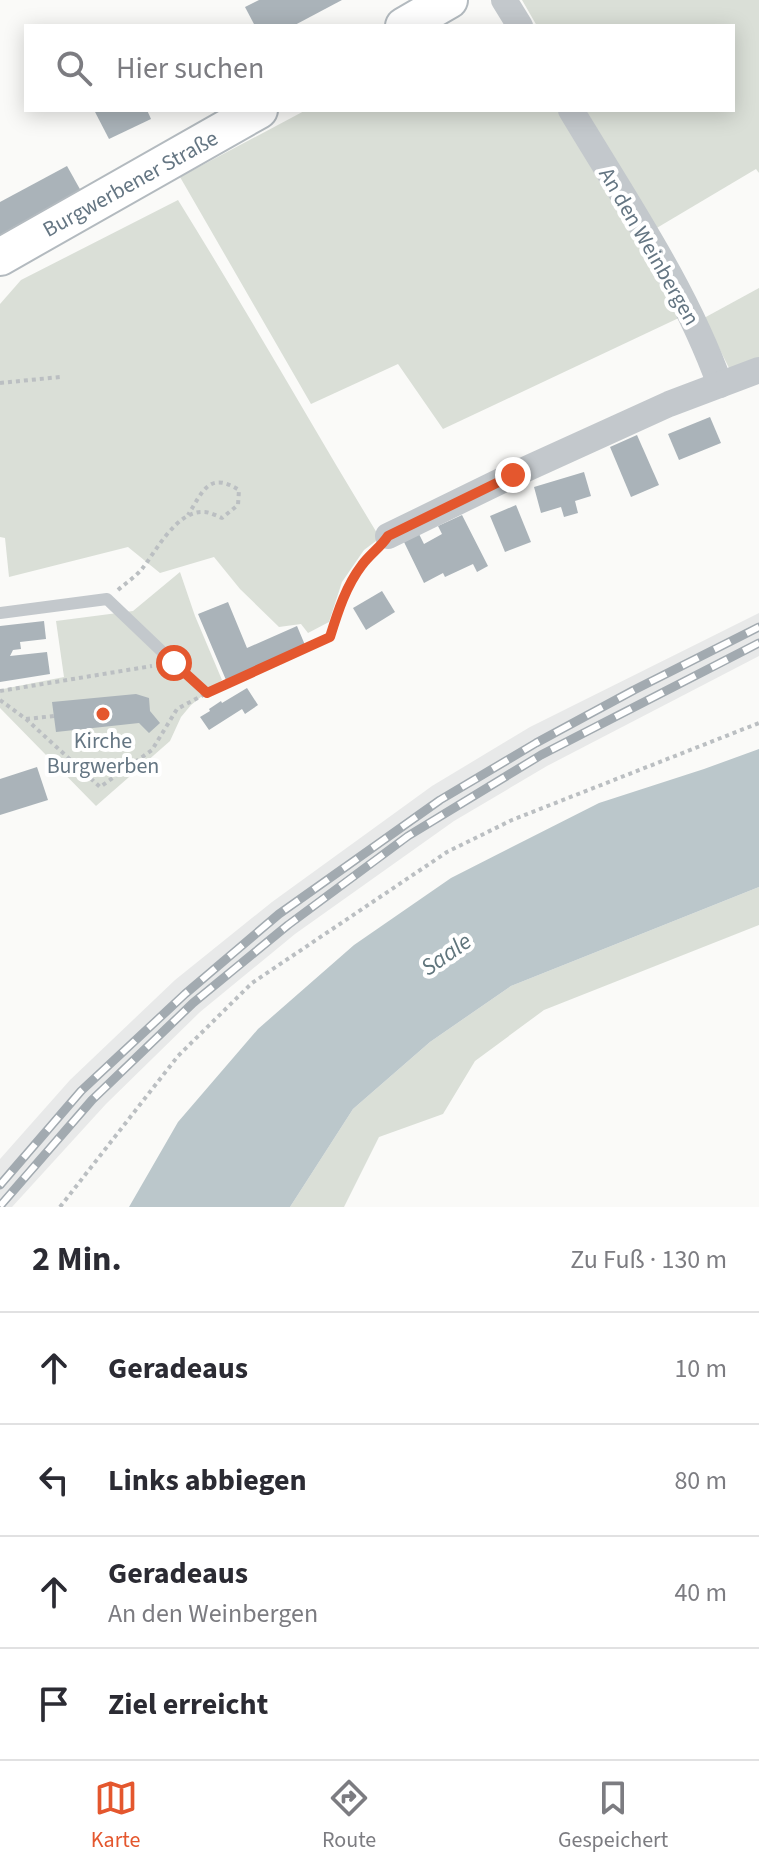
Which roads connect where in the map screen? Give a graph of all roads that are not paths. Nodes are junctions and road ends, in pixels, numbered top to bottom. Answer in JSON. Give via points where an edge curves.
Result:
{"nodes":[{"id":1,"x":449,"y":0,"type":"edge"},
{"id":2,"x":504,"y":0,"type":"edge"},
{"id":3,"x":407,"y":24,"type":"edge"},
{"id":4,"x":519,"y":24,"type":"edge"},
{"id":5,"x":255,"y":112,"type":"edge"},
{"id":6,"x":572,"y":112,"type":"edge"},
{"id":7,"x":0,"y":257,"type":"edge"},
{"id":8,"x":759,"y":370,"type":"edge"},
{"id":9,"x":720,"y":385,"type":"junction"},
{"id":10,"x":388,"y":536,"type":"road end"},
{"id":11,"x":0,"y":613,"type":"edge"},
{"id":12,"x":174,"y":663,"type":"road end"}],
"edges":[{"from":1,"to":3,"type":"main road"},
{"from":2,"to":4,"type":"street"},
{"from":5,"to":7,"type":"main road","name":"Burgwerbener Straße"},
{"from":6,"to":9,"type":"street","name":"An den Weinbergen","via":[[671,279]]},
{"from":8,"to":9,"type":"street"},
{"from":9,"to":10,"type":"street","via":[[655,410]]},
{"from":11,"to":12,"type":"lane","via":[[107,599]]}]}
